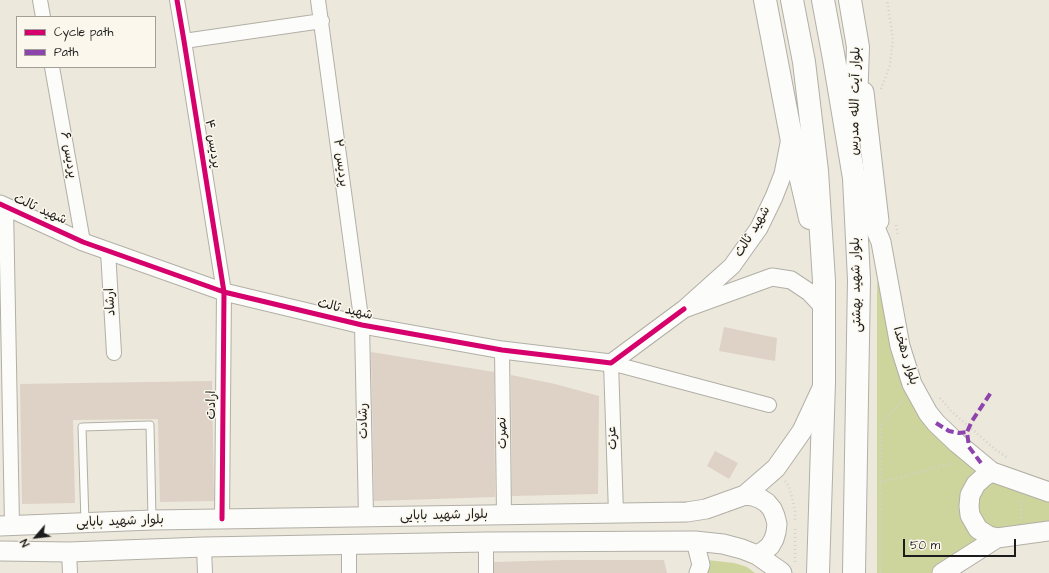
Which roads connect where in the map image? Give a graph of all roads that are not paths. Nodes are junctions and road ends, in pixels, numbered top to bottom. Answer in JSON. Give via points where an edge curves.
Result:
{"nodes":[{"id":1,"x":40,"y":0,"type":"edge"},
{"id":2,"x":177,"y":0,"type":"edge"},
{"id":3,"x":318,"y":0,"type":"edge"},
{"id":4,"x":765,"y":0,"type":"edge"},
{"id":5,"x":792,"y":0,"type":"edge"},
{"id":6,"x":823,"y":0,"type":"edge"},
{"id":7,"x":850,"y":0,"type":"edge"},
{"id":8,"x":43,"y":16,"type":"edge"},
{"id":9,"x":322,"y":21,"type":"junction"},
{"id":10,"x":184,"y":41,"type":"junction"},
{"id":11,"x":858,"y":47,"type":"junction"},
{"id":12,"x":52,"y":68,"type":"edge"},
{"id":13,"x":790,"y":136,"type":"junction"},
{"id":14,"x":854,"y":178,"type":"junction"},
{"id":15,"x":3,"y":206,"type":"edge"},
{"id":16,"x":889,"y":240,"type":"junction"},
{"id":17,"x":83,"y":242,"type":"junction"},
{"id":18,"x":108,"y":251,"type":"junction"},
{"id":19,"x":824,"y":281,"type":"junction"},
{"id":20,"x":224,"y":292,"type":"junction"},
{"id":21,"x":824,"y":308,"type":"junction"},
{"id":22,"x":684,"y":309,"type":"junction"},
{"id":23,"x":362,"y":325,"type":"junction"},
{"id":24,"x":502,"y":350,"type":"junction"},
{"id":25,"x":114,"y":353,"type":"dead end"},
{"id":26,"x":611,"y":363,"type":"junction"},
{"id":27,"x":824,"y":382,"type":"junction"},
{"id":28,"x":769,"y":405,"type":"dead end"},
{"id":29,"x":992,"y":472,"type":"junction"},
{"id":30,"x":1049,"y":492,"type":"edge"},
{"id":31,"x":745,"y":495,"type":"junction"},
{"id":32,"x":616,"y":513,"type":"junction"},
{"id":33,"x":504,"y":515,"type":"junction"},
{"id":34,"x":366,"y":517,"type":"junction"},
{"id":35,"x":222,"y":519,"type":"junction"},
{"id":36,"x":152,"y":520,"type":"junction"},
{"id":37,"x":86,"y":522,"type":"junction"},
{"id":38,"x":6,"y":526,"type":"edge"},
{"id":39,"x":1049,"y":531,"type":"edge"},
{"id":40,"x":997,"y":538,"type":"junction"},
{"id":41,"x":486,"y":542,"type":"junction"},
{"id":42,"x":695,"y":542,"type":"junction"},
{"id":43,"x":349,"y":544,"type":"junction"},
{"id":44,"x":204,"y":547,"type":"junction"},
{"id":45,"x":0,"y":551,"type":"edge"},
{"id":46,"x":69,"y":552,"type":"junction"},
{"id":47,"x":757,"y":555,"type":"junction"},
{"id":48,"x":70,"y":573,"type":"edge"},
{"id":49,"x":205,"y":573,"type":"edge"},
{"id":50,"x":349,"y":573,"type":"edge"},
{"id":51,"x":486,"y":573,"type":"edge"},
{"id":52,"x":698,"y":573,"type":"edge"},
{"id":53,"x":782,"y":573,"type":"edge"},
{"id":54,"x":818,"y":573,"type":"edge"},
{"id":55,"x":854,"y":573,"type":"edge"},
{"id":56,"x":942,"y":573,"type":"edge"}],
"edges":[{"from":1,"to":8,"type":"street"},
{"from":2,"to":10,"type":"street","name":"پردیس ۴"},
{"from":3,"to":9,"type":"street","name":"پردیس ۲"},
{"from":4,"to":13,"type":"main road"},
{"from":5,"to":19,"type":"main road","via":[[804,62],[817,171]]},
{"from":6,"to":14,"type":"main road","name":"بلوار شهید بهشتی"},
{"from":7,"to":11,"type":"main road","name":"بلوار آیت الله مدرس"},
{"from":9,"to":10,"type":"street"},
{"from":9,"to":23,"type":"street","name":"پردیس ۲"},
{"from":10,"to":20,"type":"street","name":"پردیس ۴"},
{"from":11,"to":14,"type":"main road","name":"بلوار آیت الله مدرس"},
{"from":11,"to":16,"type":"main road"},
{"from":12,"to":17,"type":"street","name":"پردیس ۶"},
{"from":13,"to":19,"type":"main road"},
{"from":13,"to":22,"type":"street","name":"شهید ثالث","via":[[783,174],[759,228],[732,266]]},
{"from":14,"to":16,"type":"main road","name":"بلوار دهخدا"},
{"from":14,"to":55,"type":"main road","name":"بلوار شهید بهشتی","via":[[859,280]]},
{"from":15,"to":17,"type":"street","name":"شهید ثالث"},
{"from":15,"to":38,"type":"street"},
{"from":16,"to":29,"type":"main road","name":"بلوار دهخدا","via":[[900,346],[912,384],[936,423]]},
{"from":17,"to":18,"type":"street","name":"شهید ثالث"},
{"from":18,"to":20,"type":"street","name":"شهید ثالث"},
{"from":18,"to":25,"type":"street","name":"ارشاد"},
{"from":19,"to":21,"type":"main road"},
{"from":20,"to":23,"type":"street","name":"شهید ثالث"},
{"from":20,"to":35,"type":"street","name":"ارادت"},
{"from":21,"to":22,"type":"street","name":"شهید ثالث","via":[[809,292],[791,280],[772,277]]},
{"from":21,"to":27,"type":"main road"},
{"from":22,"to":26,"type":"street","name":"شهید ثالث"},
{"from":23,"to":24,"type":"street","name":"شهید ثالث"},
{"from":23,"to":34,"type":"street","name":"رشادت"},
{"from":24,"to":26,"type":"street","name":"شهید ثالث"},
{"from":24,"to":33,"type":"street","name":"نصرت"},
{"from":26,"to":28,"type":"street","name":"شهید ثالث"},
{"from":26,"to":32,"type":"street","name":"عزت"},
{"from":27,"to":31,"type":"main road","name":"بلوار شهید بابایی","via":[[802,431],[776,468]]},
{"from":27,"to":54,"type":"main road"},
{"from":29,"to":30,"type":"main road","name":"بلوار دهخدا"},
{"from":29,"to":40,"type":"main road","via":[[976,484],[968,506],[978,529]]},
{"from":31,"to":32,"type":"main road","name":"بلوار شهید بابایی","via":[[687,512]]},
{"from":31,"to":47,"type":"main road","via":[[761,498],[776,516],[774,539],[770,546]]},
{"from":32,"to":33,"type":"main road","name":"بلوار شهید بابایی"},
{"from":33,"to":34,"type":"main road","name":"بلوار شهید بابایی"},
{"from":34,"to":35,"type":"main road","name":"بلوار شهید بابایی"},
{"from":35,"to":36,"type":"main road","name":"بلوار شهید بابایی"},
{"from":36,"to":37,"type":"main road","name":"بلوار شهید بابایی"},
{"from":36,"to":37,"type":"lane","via":[[150,425],[82,427]]},
{"from":37,"to":38,"type":"main road","name":"بلوار شهید بابایی"},
{"from":39,"to":40,"type":"main road"},
{"from":40,"to":56,"type":"main road"},
{"from":41,"to":42,"type":"main road","name":"بلوار شهید بابایی"},
{"from":41,"to":43,"type":"main road","name":"بلوار شهید بابایی"},
{"from":41,"to":51,"type":"street"},
{"from":42,"to":47,"type":"main road","name":"بلوار شهید بابایی","via":[[723,544]]},
{"from":42,"to":52,"type":"street","via":[[701,565]]},
{"from":43,"to":44,"type":"main road","name":"بلوار شهید بابایی"},
{"from":43,"to":50,"type":"street"},
{"from":44,"to":46,"type":"main road","name":"بلوار شهید بابایی"},
{"from":44,"to":49,"type":"street"},
{"from":45,"to":46,"type":"main road","name":"بلوار شهید بابایی"},
{"from":46,"to":48,"type":"street"},
{"from":47,"to":53,"type":"main road","name":"بلوار شهید بابایی"}]}
